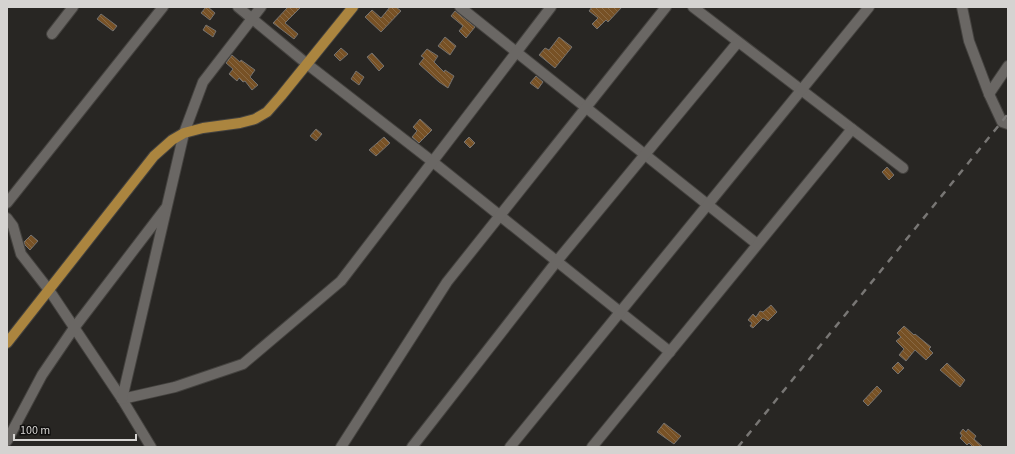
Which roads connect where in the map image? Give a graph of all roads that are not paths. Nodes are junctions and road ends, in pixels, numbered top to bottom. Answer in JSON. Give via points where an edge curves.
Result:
{"nodes":[{"id":1,"x":73,"y":7,"type":"edge"},
{"id":2,"x":163,"y":7,"type":"edge"},
{"id":3,"x":238,"y":7,"type":"edge"},
{"id":4,"x":261,"y":7,"type":"edge"},
{"id":5,"x":353,"y":7,"type":"edge"},
{"id":6,"x":460,"y":7,"type":"edge"},
{"id":7,"x":551,"y":7,"type":"edge"},
{"id":8,"x":666,"y":7,"type":"edge"},
{"id":9,"x":693,"y":7,"type":"edge"},
{"id":10,"x":870,"y":7,"type":"edge"},
{"id":11,"x":962,"y":7,"type":"edge"},
{"id":12,"x":252,"y":19,"type":"junction"},
{"id":13,"x":52,"y":34,"type":"dead end"},
{"id":14,"x":738,"y":42,"type":"junction"},
{"id":15,"x":516,"y":51,"type":"junction"},
{"id":16,"x":307,"y":64,"type":"junction"},
{"id":17,"x":1008,"y":66,"type":"edge"},
{"id":18,"x":802,"y":90,"type":"junction"},
{"id":19,"x":989,"y":94,"type":"junction"},
{"id":20,"x":586,"y":107,"type":"junction"},
{"id":21,"x":1008,"y":124,"type":"edge"},
{"id":22,"x":852,"y":129,"type":"junction"},
{"id":23,"x":184,"y":133,"type":"junction"},
{"id":24,"x":645,"y":155,"type":"junction"},
{"id":25,"x":433,"y":162,"type":"junction"},
{"id":26,"x":903,"y":168,"type":"dead end"},
{"id":27,"x":7,"y":203,"type":"edge"},
{"id":28,"x":708,"y":205,"type":"junction"},
{"id":29,"x":167,"y":206,"type":"junction"},
{"id":30,"x":500,"y":215,"type":"junction"},
{"id":31,"x":7,"y":218,"type":"edge"},
{"id":32,"x":757,"y":244,"type":"junction"},
{"id":33,"x":557,"y":261,"type":"junction"},
{"id":34,"x":49,"y":290,"type":"junction"},
{"id":35,"x":620,"y":312,"type":"junction"},
{"id":36,"x":74,"y":328,"type":"junction"},
{"id":37,"x":7,"y":343,"type":"edge"},
{"id":38,"x":670,"y":352,"type":"junction"},
{"id":39,"x":122,"y":399,"type":"junction"},
{"id":40,"x":7,"y":441,"type":"edge"},
{"id":41,"x":151,"y":447,"type":"edge"},
{"id":42,"x":341,"y":447,"type":"edge"},
{"id":43,"x":412,"y":447,"type":"edge"},
{"id":44,"x":510,"y":447,"type":"edge"},
{"id":45,"x":592,"y":447,"type":"edge"}],
"edges":[{"from":1,"to":13,"type":"street"},
{"from":2,"to":27,"type":"street"},
{"from":3,"to":12,"type":"street"},
{"from":4,"to":12,"type":"street"},
{"from":5,"to":16,"type":"main road"},
{"from":6,"to":15,"type":"street"},
{"from":7,"to":15,"type":"street"},
{"from":8,"to":20,"type":"street"},
{"from":9,"to":14,"type":"street"},
{"from":10,"to":18,"type":"street"},
{"from":11,"to":19,"type":"street","via":[[969,41]]},
{"from":12,"to":16,"type":"street"},
{"from":12,"to":23,"type":"street","via":[[203,82]]},
{"from":14,"to":18,"type":"street"},
{"from":14,"to":24,"type":"street"},
{"from":15,"to":20,"type":"street"},
{"from":15,"to":25,"type":"street"},
{"from":16,"to":23,"type":"main road","via":[[266,112],[255,119]]},
{"from":16,"to":25,"type":"street"},
{"from":17,"to":19,"type":"street"},
{"from":18,"to":22,"type":"street"},
{"from":18,"to":28,"type":"street"},
{"from":19,"to":21,"type":"street","via":[[1002,122]]},
{"from":20,"to":24,"type":"street"},
{"from":20,"to":30,"type":"street"},
{"from":22,"to":26,"type":"street"},
{"from":22,"to":32,"type":"street"},
{"from":23,"to":29,"type":"street"},
{"from":23,"to":34,"type":"main road","via":[[154,156]]},
{"from":24,"to":28,"type":"street"},
{"from":24,"to":33,"type":"street"},
{"from":25,"to":30,"type":"street"},
{"from":25,"to":39,"type":"street","via":[[341,281],[243,364],[175,387]]},
{"from":28,"to":32,"type":"street"},
{"from":28,"to":35,"type":"street"},
{"from":29,"to":36,"type":"street"},
{"from":29,"to":39,"type":"street"},
{"from":30,"to":33,"type":"street"},
{"from":30,"to":42,"type":"street","via":[[446,282]]},
{"from":31,"to":34,"type":"street","via":[[13,226],[21,254]]},
{"from":32,"to":38,"type":"street"},
{"from":33,"to":35,"type":"street"},
{"from":33,"to":43,"type":"street"},
{"from":34,"to":36,"type":"street"},
{"from":34,"to":37,"type":"main road"},
{"from":35,"to":38,"type":"street"},
{"from":35,"to":44,"type":"street"},
{"from":36,"to":39,"type":"street"},
{"from":36,"to":40,"type":"street","via":[[42,375]]},
{"from":38,"to":45,"type":"street"},
{"from":39,"to":41,"type":"street"}]}
